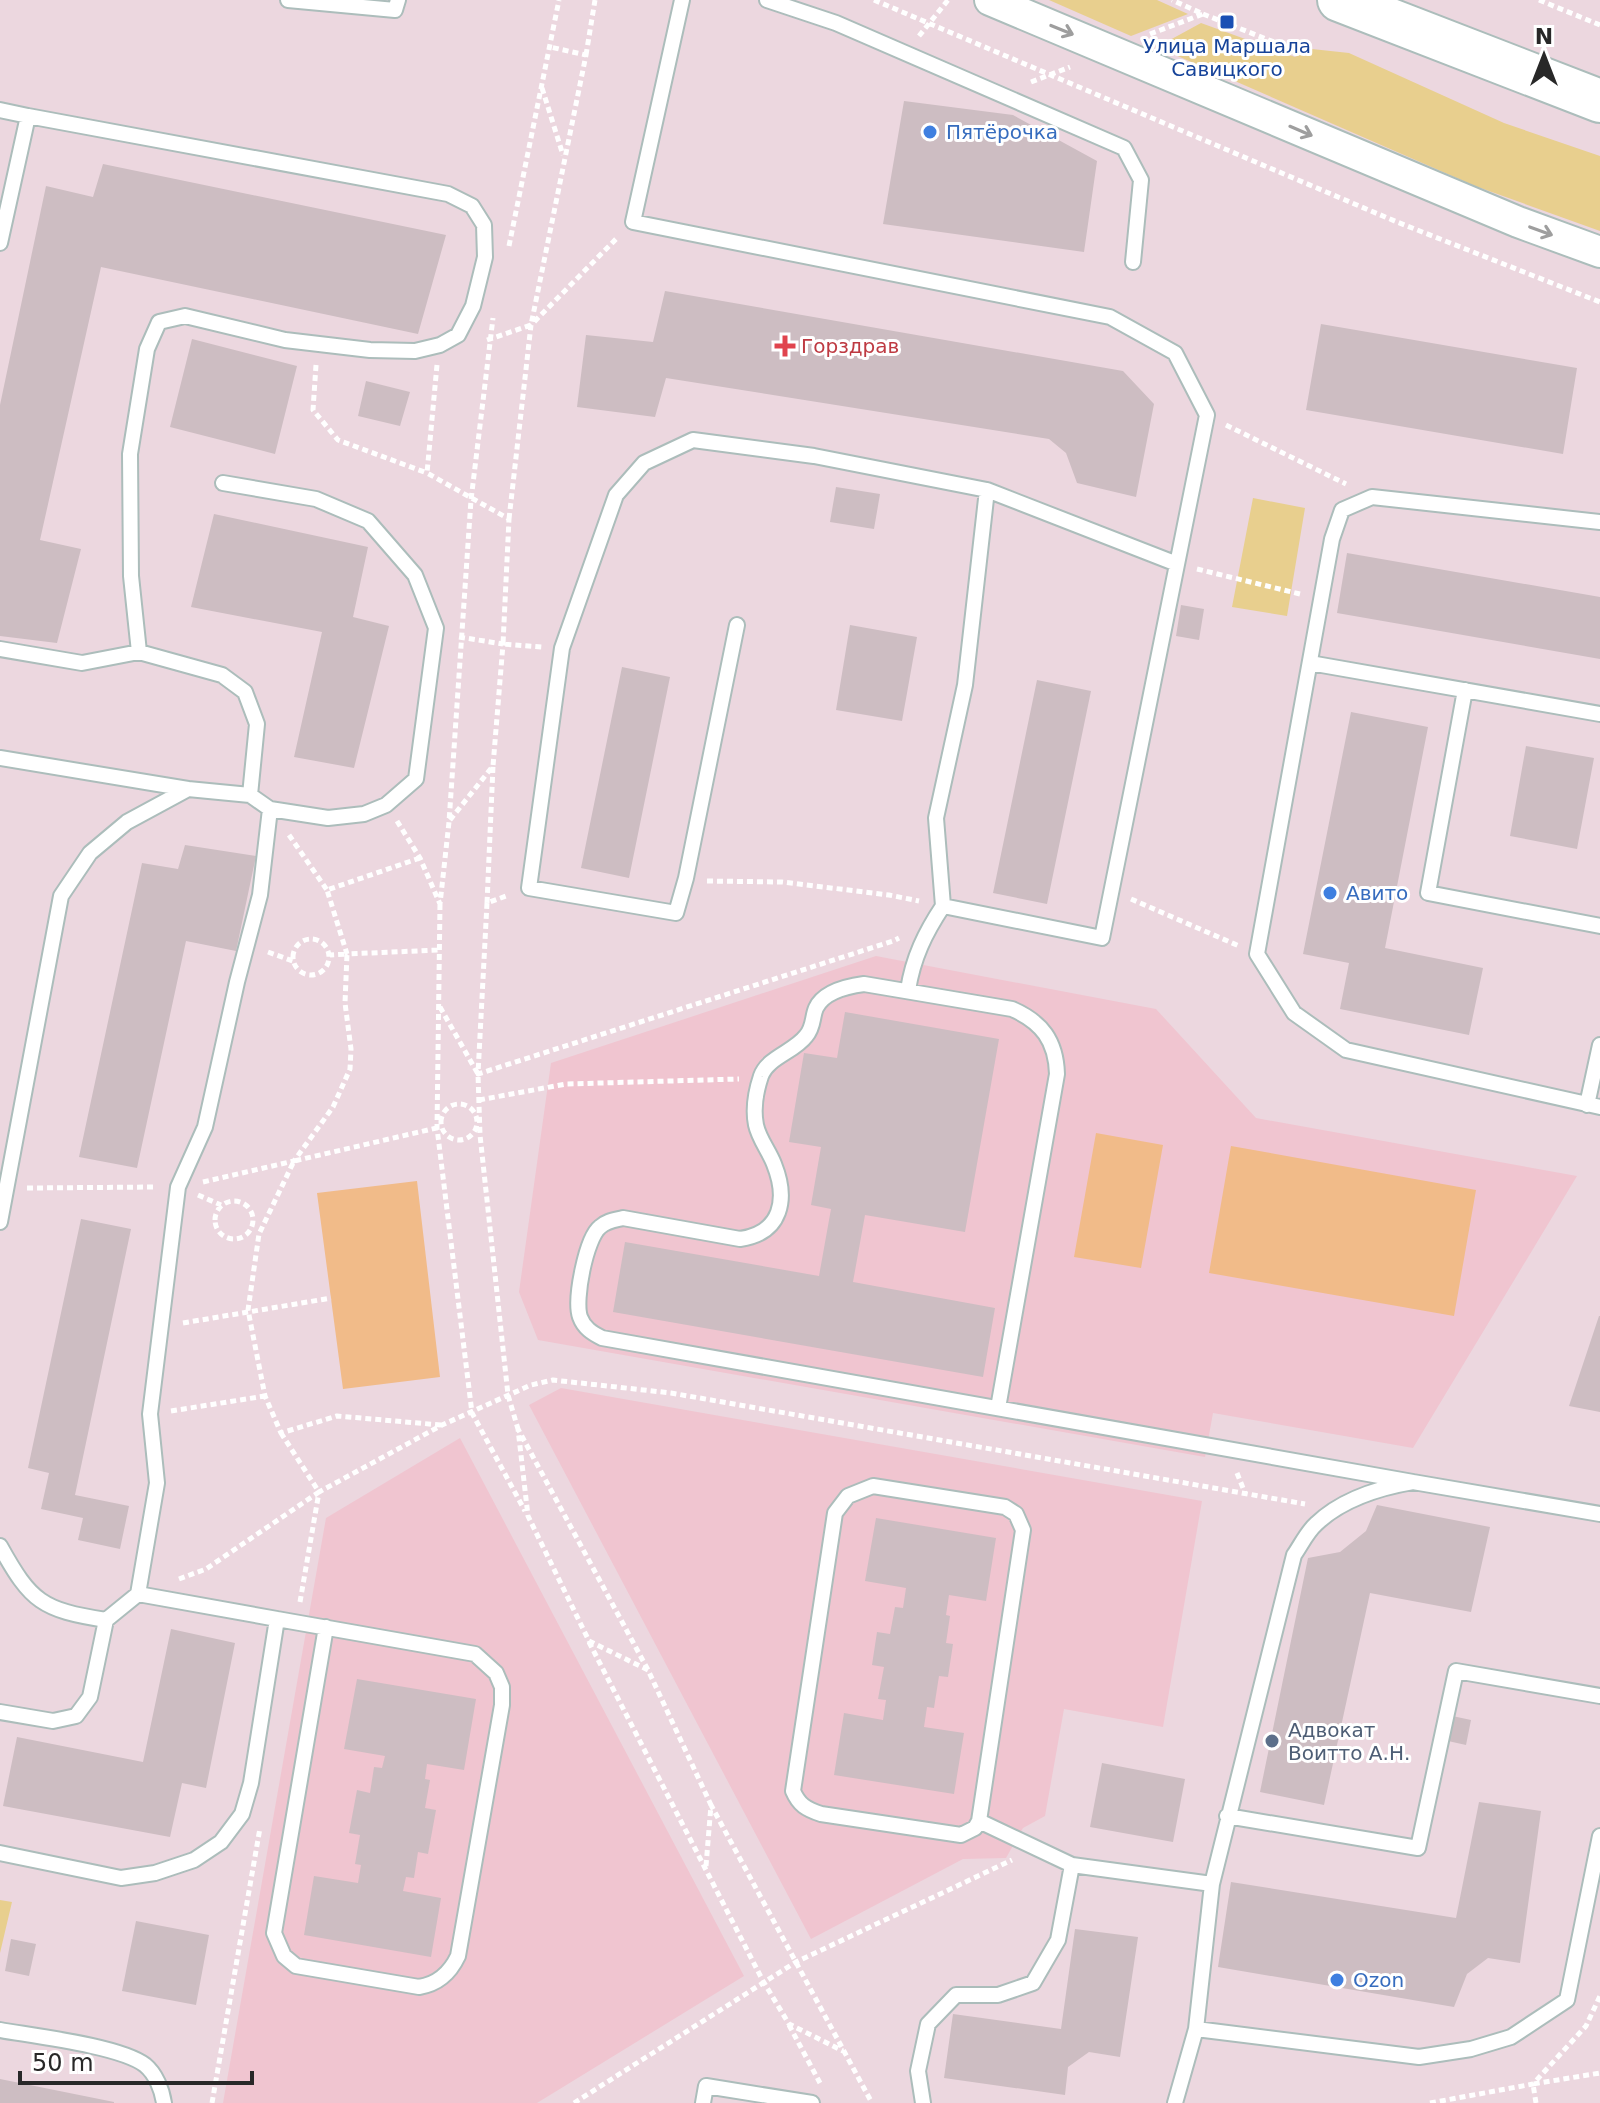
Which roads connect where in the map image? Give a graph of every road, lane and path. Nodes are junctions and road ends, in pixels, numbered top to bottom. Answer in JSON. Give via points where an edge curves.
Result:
{"nodes":[{"id":1,"x":288,"y":0,"type":"edge"},
{"id":2,"x":398,"y":0,"type":"edge"},
{"id":3,"x":559,"y":0,"type":"edge"},
{"id":4,"x":595,"y":0,"type":"edge"},
{"id":5,"x":682,"y":0,"type":"edge"},
{"id":6,"x":767,"y":0,"type":"edge"},
{"id":7,"x":874,"y":0,"type":"edge"},
{"id":8,"x":948,"y":0,"type":"edge"},
{"id":9,"x":990,"y":0,"type":"edge"},
{"id":10,"x":1339,"y":0,"type":"edge"},
{"id":11,"x":1539,"y":0,"type":"edge"},
{"id":12,"x":1203,"y":14,"type":"dead end"},
{"id":13,"x":928,"y":24,"type":"junction"},
{"id":14,"x":1600,"y":25,"type":"edge"},
{"id":15,"x":550,"y":47,"type":"junction"},
{"id":16,"x":1289,"y":48,"type":"dead end"},
{"id":17,"x":906,"y":53,"type":"junction"},
{"id":18,"x":586,"y":55,"type":"junction"},
{"id":19,"x":542,"y":87,"type":"junction"},
{"id":20,"x":1600,"y":101,"type":"edge"},
{"id":21,"x":0,"y":110,"type":"edge"},
{"id":22,"x":28,"y":116,"type":"junction"},
{"id":23,"x":564,"y":159,"type":"junction"},
{"id":24,"x":633,"y":222,"type":"junction"},
{"id":25,"x":0,"y":243,"type":"edge"},
{"id":26,"x":1600,"y":252,"type":"edge"},
{"id":27,"x":507,"y":255,"type":"dead end"},
{"id":28,"x":1133,"y":262,"type":"dead end"},
{"id":29,"x":1600,"y":302,"type":"edge"},
{"id":30,"x":495,"y":311,"type":"dead end"},
{"id":31,"x":531,"y":325,"type":"junction"},
{"id":32,"x":489,"y":340,"type":"junction"},
{"id":33,"x":316,"y":359,"type":"dead end"},
{"id":34,"x":438,"y":360,"type":"dead end"},
{"id":35,"x":1207,"y":415,"type":"junction"},
{"id":36,"x":427,"y":473,"type":"junction"},
{"id":37,"x":223,"y":483,"type":"dead end"},
{"id":38,"x":987,"y":490,"type":"junction"},
{"id":39,"x":1372,"y":497,"type":"junction"},
{"id":40,"x":471,"y":500,"type":"junction"},
{"id":41,"x":509,"y":519,"type":"junction"},
{"id":42,"x":1600,"y":522,"type":"edge"},
{"id":43,"x":1177,"y":564,"type":"junction"},
{"id":44,"x":1322,"y":600,"type":"junction"},
{"id":45,"x":737,"y":625,"type":"dead end"},
{"id":46,"x":436,"y":628,"type":"junction"},
{"id":47,"x":462,"y":638,"type":"junction"},
{"id":48,"x":503,"y":644,"type":"junction"},
{"id":49,"x":562,"y":648,"type":"junction"},
{"id":50,"x":0,"y":649,"type":"edge"},
{"id":51,"x":139,"y":652,"type":"junction"},
{"id":52,"x":1310,"y":663,"type":"junction"},
{"id":53,"x":1465,"y":690,"type":"junction"},
{"id":54,"x":1600,"y":714,"type":"edge"},
{"id":55,"x":0,"y":758,"type":"edge"},
{"id":56,"x":493,"y":766,"type":"junction"},
{"id":57,"x":188,"y":789,"type":"junction"},
{"id":58,"x":250,"y":795,"type":"junction"},
{"id":59,"x":386,"y":805,"type":"junction"},
{"id":60,"x":270,"y":809,"type":"junction"},
{"id":61,"x":449,"y":822,"type":"junction"},
{"id":62,"x":420,"y":858,"type":"junction"},
{"id":63,"x":686,"y":878,"type":"junction"},
{"id":64,"x":529,"y":888,"type":"junction"},
{"id":65,"x":327,"y":890,"type":"junction"},
{"id":66,"x":1112,"y":891,"type":"junction"},
{"id":67,"x":487,"y":903,"type":"junction"},
{"id":68,"x":440,"y":904,"type":"junction"},
{"id":69,"x":943,"y":906,"type":"junction"},
{"id":70,"x":1600,"y":926,"type":"edge"},
{"id":71,"x":439,"y":950,"type":"junction"},
{"id":72,"x":347,"y":954,"type":"junction"},
{"id":73,"x":1257,"y":954,"type":"junction"},
{"id":74,"x":330,"y":955,"type":"junction"},
{"id":75,"x":908,"y":990,"type":"junction"},
{"id":76,"x":439,"y":1004,"type":"junction"},
{"id":77,"x":1600,"y":1045,"type":"edge"},
{"id":78,"x":478,"y":1074,"type":"junction"},
{"id":79,"x":760,"y":1078,"type":"junction"},
{"id":80,"x":479,"y":1100,"type":"junction"},
{"id":81,"x":1594,"y":1106,"type":"edge"},
{"id":82,"x":478,"y":1114,"type":"junction"},
{"id":83,"x":439,"y":1127,"type":"junction"},
{"id":84,"x":294,"y":1161,"type":"junction"},
{"id":85,"x":178,"y":1187,"type":"junction"},
{"id":86,"x":7,"y":1188,"type":"junction"},
{"id":87,"x":0,"y":1222,"type":"edge"},
{"id":88,"x":250,"y":1230,"type":"junction"},
{"id":89,"x":259,"y":1234,"type":"junction"},
{"id":90,"x":331,"y":1298,"type":"dead end"},
{"id":91,"x":248,"y":1310,"type":"junction"},
{"id":92,"x":163,"y":1327,"type":"junction"},
{"id":93,"x":508,"y":1395,"type":"junction"},
{"id":94,"x":265,"y":1396,"type":"junction"},
{"id":95,"x":998,"y":1408,"type":"junction"},
{"id":96,"x":472,"y":1413,"type":"junction"},
{"id":97,"x":150,"y":1414,"type":"junction"},
{"id":98,"x":442,"y":1425,"type":"junction"},
{"id":99,"x":518,"y":1429,"type":"junction"},
{"id":100,"x":281,"y":1433,"type":"junction"},
{"id":101,"x":1413,"y":1482,"type":"junction"},
{"id":102,"x":319,"y":1492,"type":"junction"},
{"id":103,"x":1335,"y":1509,"type":"junction"},
{"id":104,"x":1600,"y":1514,"type":"edge"},
{"id":105,"x":528,"y":1516,"type":"junction"},
{"id":106,"x":0,"y":1546,"type":"edge"},
{"id":107,"x":138,"y":1594,"type":"junction"},
{"id":108,"x":277,"y":1619,"type":"junction"},
{"id":109,"x":106,"y":1620,"type":"junction"},
{"id":110,"x":326,"y":1627,"type":"junction"},
{"id":111,"x":589,"y":1641,"type":"junction"},
{"id":112,"x":648,"y":1670,"type":"junction"},
{"id":113,"x":1600,"y":1696,"type":"edge"},
{"id":114,"x":0,"y":1712,"type":"edge"},
{"id":115,"x":711,"y":1805,"type":"junction"},
{"id":116,"x":1227,"y":1816,"type":"junction"},
{"id":117,"x":979,"y":1821,"type":"junction"},
{"id":118,"x":1600,"y":1836,"type":"edge"},
{"id":119,"x":1039,"y":1849,"type":"junction"},
{"id":120,"x":0,"y":1853,"type":"edge"},
{"id":121,"x":1072,"y":1865,"type":"junction"},
{"id":122,"x":706,"y":1867,"type":"junction"},
{"id":123,"x":1212,"y":1884,"type":"junction"},
{"id":124,"x":796,"y":1962,"type":"junction"},
{"id":125,"x":763,"y":1981,"type":"junction"},
{"id":126,"x":1600,"y":1996,"type":"edge"},
{"id":127,"x":789,"y":2024,"type":"junction"},
{"id":128,"x":1196,"y":2029,"type":"junction"},
{"id":129,"x":0,"y":2030,"type":"edge"},
{"id":130,"x":843,"y":2051,"type":"junction"},
{"id":131,"x":1600,"y":2073,"type":"edge"},
{"id":132,"x":1533,"y":2084,"type":"junction"},
{"id":133,"x":823,"y":2090,"type":"dead end"},
{"id":134,"x":164,"y":2103,"type":"edge"},
{"id":135,"x":574,"y":2103,"type":"edge"},
{"id":136,"x":703,"y":2103,"type":"edge"},
{"id":137,"x":812,"y":2103,"type":"edge"},
{"id":138,"x":872,"y":2103,"type":"edge"},
{"id":139,"x":923,"y":2103,"type":"edge"},
{"id":140,"x":1175,"y":2103,"type":"edge"},
{"id":141,"x":1430,"y":2103,"type":"edge"},
{"id":142,"x":1536,"y":2103,"type":"edge"}],
"edges":[{"from":1,"to":2,"type":"lane","via":[[395,10]]},
{"from":3,"to":15,"type":"path"},
{"from":4,"to":18,"type":"path"},
{"from":5,"to":24,"type":"lane"},
{"from":6,"to":17,"type":"lane"},
{"from":7,"to":13,"type":"path"},
{"from":8,"to":13,"type":"path"},
{"from":9,"to":26,"type":"street","one_way":true},
{"from":10,"to":20,"type":"street"},
{"from":11,"to":14,"type":"path"},
{"from":12,"to":16,"type":"path"},
{"from":13,"to":17,"type":"path"},
{"from":13,"to":29,"type":"path"},
{"from":15,"to":18,"type":"path"},
{"from":15,"to":19,"type":"path"},
{"from":17,"to":28,"type":"lane","via":[[1124,148],[1141,180]]},
{"from":18,"to":23,"type":"path"},
{"from":19,"to":23,"type":"path"},
{"from":19,"to":27,"type":"path"},
{"from":21,"to":22,"type":"lane"},
{"from":22,"to":25,"type":"lane"},
{"from":22,"to":51,"type":"lane","via":[[448,194],[472,206],[484,225],[485,257],[473,306],[458,335],[440,345],[415,351],[370,350],[285,340],[185,316],[159,322],[147,349],[130,454],[131,576]]},
{"from":23,"to":31,"type":"path"},
{"from":24,"to":31,"type":"path"},
{"from":24,"to":35,"type":"lane","via":[[1110,317],[1175,353]]},
{"from":30,"to":32,"type":"path"},
{"from":31,"to":32,"type":"path"},
{"from":31,"to":41,"type":"path"},
{"from":32,"to":40,"type":"path"},
{"from":33,"to":36,"type":"path","via":[[313,410],[338,440]]},
{"from":34,"to":36,"type":"path"},
{"from":35,"to":39,"type":"path"},
{"from":35,"to":43,"type":"lane"},
{"from":36,"to":40,"type":"path"},
{"from":37,"to":46,"type":"lane","via":[[316,499],[368,521],[415,575]]},
{"from":38,"to":43,"type":"lane"},
{"from":38,"to":49,"type":"lane","via":[[814,456],[693,440],[644,463],[616,495]]},
{"from":38,"to":69,"type":"lane","via":[[965,685],[936,818]]},
{"from":39,"to":42,"type":"lane"},
{"from":39,"to":44,"type":"lane","via":[[1342,510]]},
{"from":40,"to":41,"type":"path"},
{"from":40,"to":47,"type":"path"},
{"from":41,"to":48,"type":"path"},
{"from":43,"to":44,"type":"path"},
{"from":43,"to":66,"type":"lane"},
{"from":44,"to":52,"type":"lane"},
{"from":45,"to":63,"type":"lane"},
{"from":46,"to":47,"type":"path"},
{"from":46,"to":59,"type":"lane","via":[[416,779]]},
{"from":47,"to":48,"type":"path"},
{"from":47,"to":61,"type":"path"},
{"from":48,"to":49,"type":"path"},
{"from":48,"to":56,"type":"path"},
{"from":49,"to":64,"type":"lane"},
{"from":50,"to":51,"type":"lane","via":[[82,663]]},
{"from":51,"to":58,"type":"lane","via":[[222,675],[245,692],[257,724]]},
{"from":52,"to":53,"type":"lane"},
{"from":52,"to":73,"type":"lane"},
{"from":53,"to":54,"type":"lane"},
{"from":53,"to":70,"type":"lane","via":[[1428,893]]},
{"from":55,"to":57,"type":"lane"},
{"from":56,"to":61,"type":"path"},
{"from":56,"to":67,"type":"path"},
{"from":57,"to":58,"type":"lane"},
{"from":57,"to":86,"type":"lane","via":[[127,822],[90,853],[61,896]]},
{"from":58,"to":60,"type":"lane"},
{"from":59,"to":60,"type":"lane","via":[[328,818]]},
{"from":59,"to":62,"type":"path"},
{"from":60,"to":65,"type":"path"},
{"from":60,"to":85,"type":"lane","via":[[260,895],[205,1127]]},
{"from":61,"to":68,"type":"path"},
{"from":62,"to":65,"type":"path"},
{"from":62,"to":68,"type":"path"},
{"from":63,"to":64,"type":"lane","via":[[676,913]]},
{"from":63,"to":69,"type":"path","via":[[782,882]]},
{"from":64,"to":67,"type":"path"},
{"from":65,"to":72,"type":"path"},
{"from":66,"to":69,"type":"lane","via":[[1102,938]]},
{"from":66,"to":73,"type":"path"},
{"from":67,"to":78,"type":"path"},
{"from":68,"to":71,"type":"path"},
{"from":69,"to":75,"type":"lane","via":[[917,953]]},
{"from":69,"to":78,"type":"path","via":[[893,941]]},
{"from":71,"to":72,"type":"path"},
{"from":71,"to":76,"type":"path"},
{"from":72,"to":74,"type":"path"},
{"from":72,"to":84,"type":"path","via":[[350,1069],[333,1107]]},
{"from":73,"to":81,"type":"lane","via":[[1294,1013],[1346,1050]]},
{"from":74,"to":74,"type":"path","via":[[323,971],[311,975],[300,971],[292,955],[308,938],[325,944]]},
{"from":75,"to":79,"type":"lane","via":[[864,984],[834,992],[816,1006],[804,1040],[770,1064]]},
{"from":75,"to":95,"type":"lane","via":[[1028,1016],[1042,1026],[1056,1056]]},
{"from":76,"to":78,"type":"path"},
{"from":76,"to":83,"type":"path"},
{"from":77,"to":81,"type":"lane"},
{"from":78,"to":80,"type":"path"},
{"from":79,"to":80,"type":"path","via":[[557,1085]]},
{"from":79,"to":95,"type":"lane","via":[[755,1116],[780,1187],[775,1221],[753,1237],[740,1239],[623,1218],[608,1222],[588,1246],[578,1303],[583,1323],[602,1338]]},
{"from":80,"to":82,"type":"path"},
{"from":82,"to":83,"type":"path","via":[[462,1104],[450,1106]]},
{"from":82,"to":83,"type":"path","via":[[477,1126],[465,1140],[448,1137]]},
{"from":82,"to":93,"type":"path"},
{"from":83,"to":84,"type":"path"},
{"from":83,"to":96,"type":"path"},
{"from":84,"to":85,"type":"path"},
{"from":84,"to":89,"type":"path"},
{"from":85,"to":86,"type":"path"},
{"from":85,"to":92,"type":"lane"},
{"from":86,"to":87,"type":"lane"},
{"from":88,"to":88,"type":"path","via":[[240,1238],[226,1238],[215,1223],[217,1210],[232,1200],[244,1204],[251,1213]]},
{"from":88,"to":89,"type":"path"},
{"from":89,"to":91,"type":"path"},
{"from":90,"to":91,"type":"path"},
{"from":91,"to":92,"type":"path"},
{"from":91,"to":94,"type":"path"},
{"from":92,"to":97,"type":"lane"},
{"from":93,"to":96,"type":"path"},
{"from":93,"to":99,"type":"path"},
{"from":93,"to":103,"type":"path","via":[[553,1380],[671,1393]]},
{"from":94,"to":97,"type":"path"},
{"from":94,"to":100,"type":"path"},
{"from":95,"to":101,"type":"lane"},
{"from":96,"to":98,"type":"path"},
{"from":96,"to":105,"type":"path"},
{"from":97,"to":107,"type":"lane","via":[[157,1483]]},
{"from":98,"to":100,"type":"path","via":[[337,1416]]},
{"from":98,"to":102,"type":"path"},
{"from":99,"to":105,"type":"path"},
{"from":99,"to":112,"type":"path"},
{"from":100,"to":102,"type":"path"},
{"from":101,"to":103,"type":"lane","via":[[1383,1487]]},
{"from":101,"to":104,"type":"lane"},
{"from":102,"to":107,"type":"path","via":[[206,1569]]},
{"from":103,"to":116,"type":"lane","via":[[1314,1526],[1294,1555]]},
{"from":105,"to":111,"type":"path"},
{"from":106,"to":109,"type":"lane","via":[[36,1597],[64,1613]]},
{"from":107,"to":108,"type":"lane"},
{"from":107,"to":109,"type":"lane"},
{"from":108,"to":110,"type":"lane"},
{"from":108,"to":120,"type":"lane","via":[[251,1783],[242,1814],[221,1842],[194,1860],[121,1878]]},
{"from":109,"to":114,"type":"lane","via":[[90,1697],[76,1716],[53,1721]]},
{"from":110,"to":110,"type":"lane","via":[[274,1933],[284,1956],[296,1966],[427,1986],[446,1974],[458,1956],[502,1687],[496,1673],[475,1654]]},
{"from":111,"to":112,"type":"path"},
{"from":111,"to":122,"type":"path"},
{"from":112,"to":115,"type":"path"},
{"from":113,"to":116,"type":"lane","via":[[1456,1671],[1418,1848]]},
{"from":115,"to":122,"type":"path"},
{"from":115,"to":124,"type":"path"},
{"from":116,"to":123,"type":"lane"},
{"from":117,"to":117,"type":"lane","via":[[1022,1543],[1020,1521],[1005,1507],[873,1486],[861,1489],[835,1513],[793,1791],[806,1809],[821,1814],[954,1835],[968,1833]]},
{"from":117,"to":119,"type":"lane"},
{"from":118,"to":128,"type":"lane","via":[[1567,2000],[1511,2037],[1419,2057]]},
{"from":119,"to":121,"type":"lane"},
{"from":119,"to":124,"type":"path"},
{"from":121,"to":123,"type":"lane"},
{"from":121,"to":139,"type":"lane","via":[[1058,1940],[1033,1983],[998,1995],[956,1995],[928,2024],[918,2071]]},
{"from":122,"to":125,"type":"path"},
{"from":123,"to":128,"type":"lane"},
{"from":124,"to":125,"type":"path"},
{"from":124,"to":130,"type":"path"},
{"from":125,"to":127,"type":"path"},
{"from":125,"to":135,"type":"path"},
{"from":126,"to":132,"type":"path","via":[[1586,2026]]},
{"from":127,"to":130,"type":"path"},
{"from":127,"to":133,"type":"path"},
{"from":128,"to":140,"type":"lane"},
{"from":129,"to":134,"type":"lane","via":[[116,2052],[145,2066],[161,2087]]},
{"from":130,"to":138,"type":"path"},
{"from":131,"to":132,"type":"path"},
{"from":132,"to":141,"type":"path"},
{"from":132,"to":142,"type":"path"},
{"from":136,"to":137,"type":"lane","via":[[706,2086]]}]}
